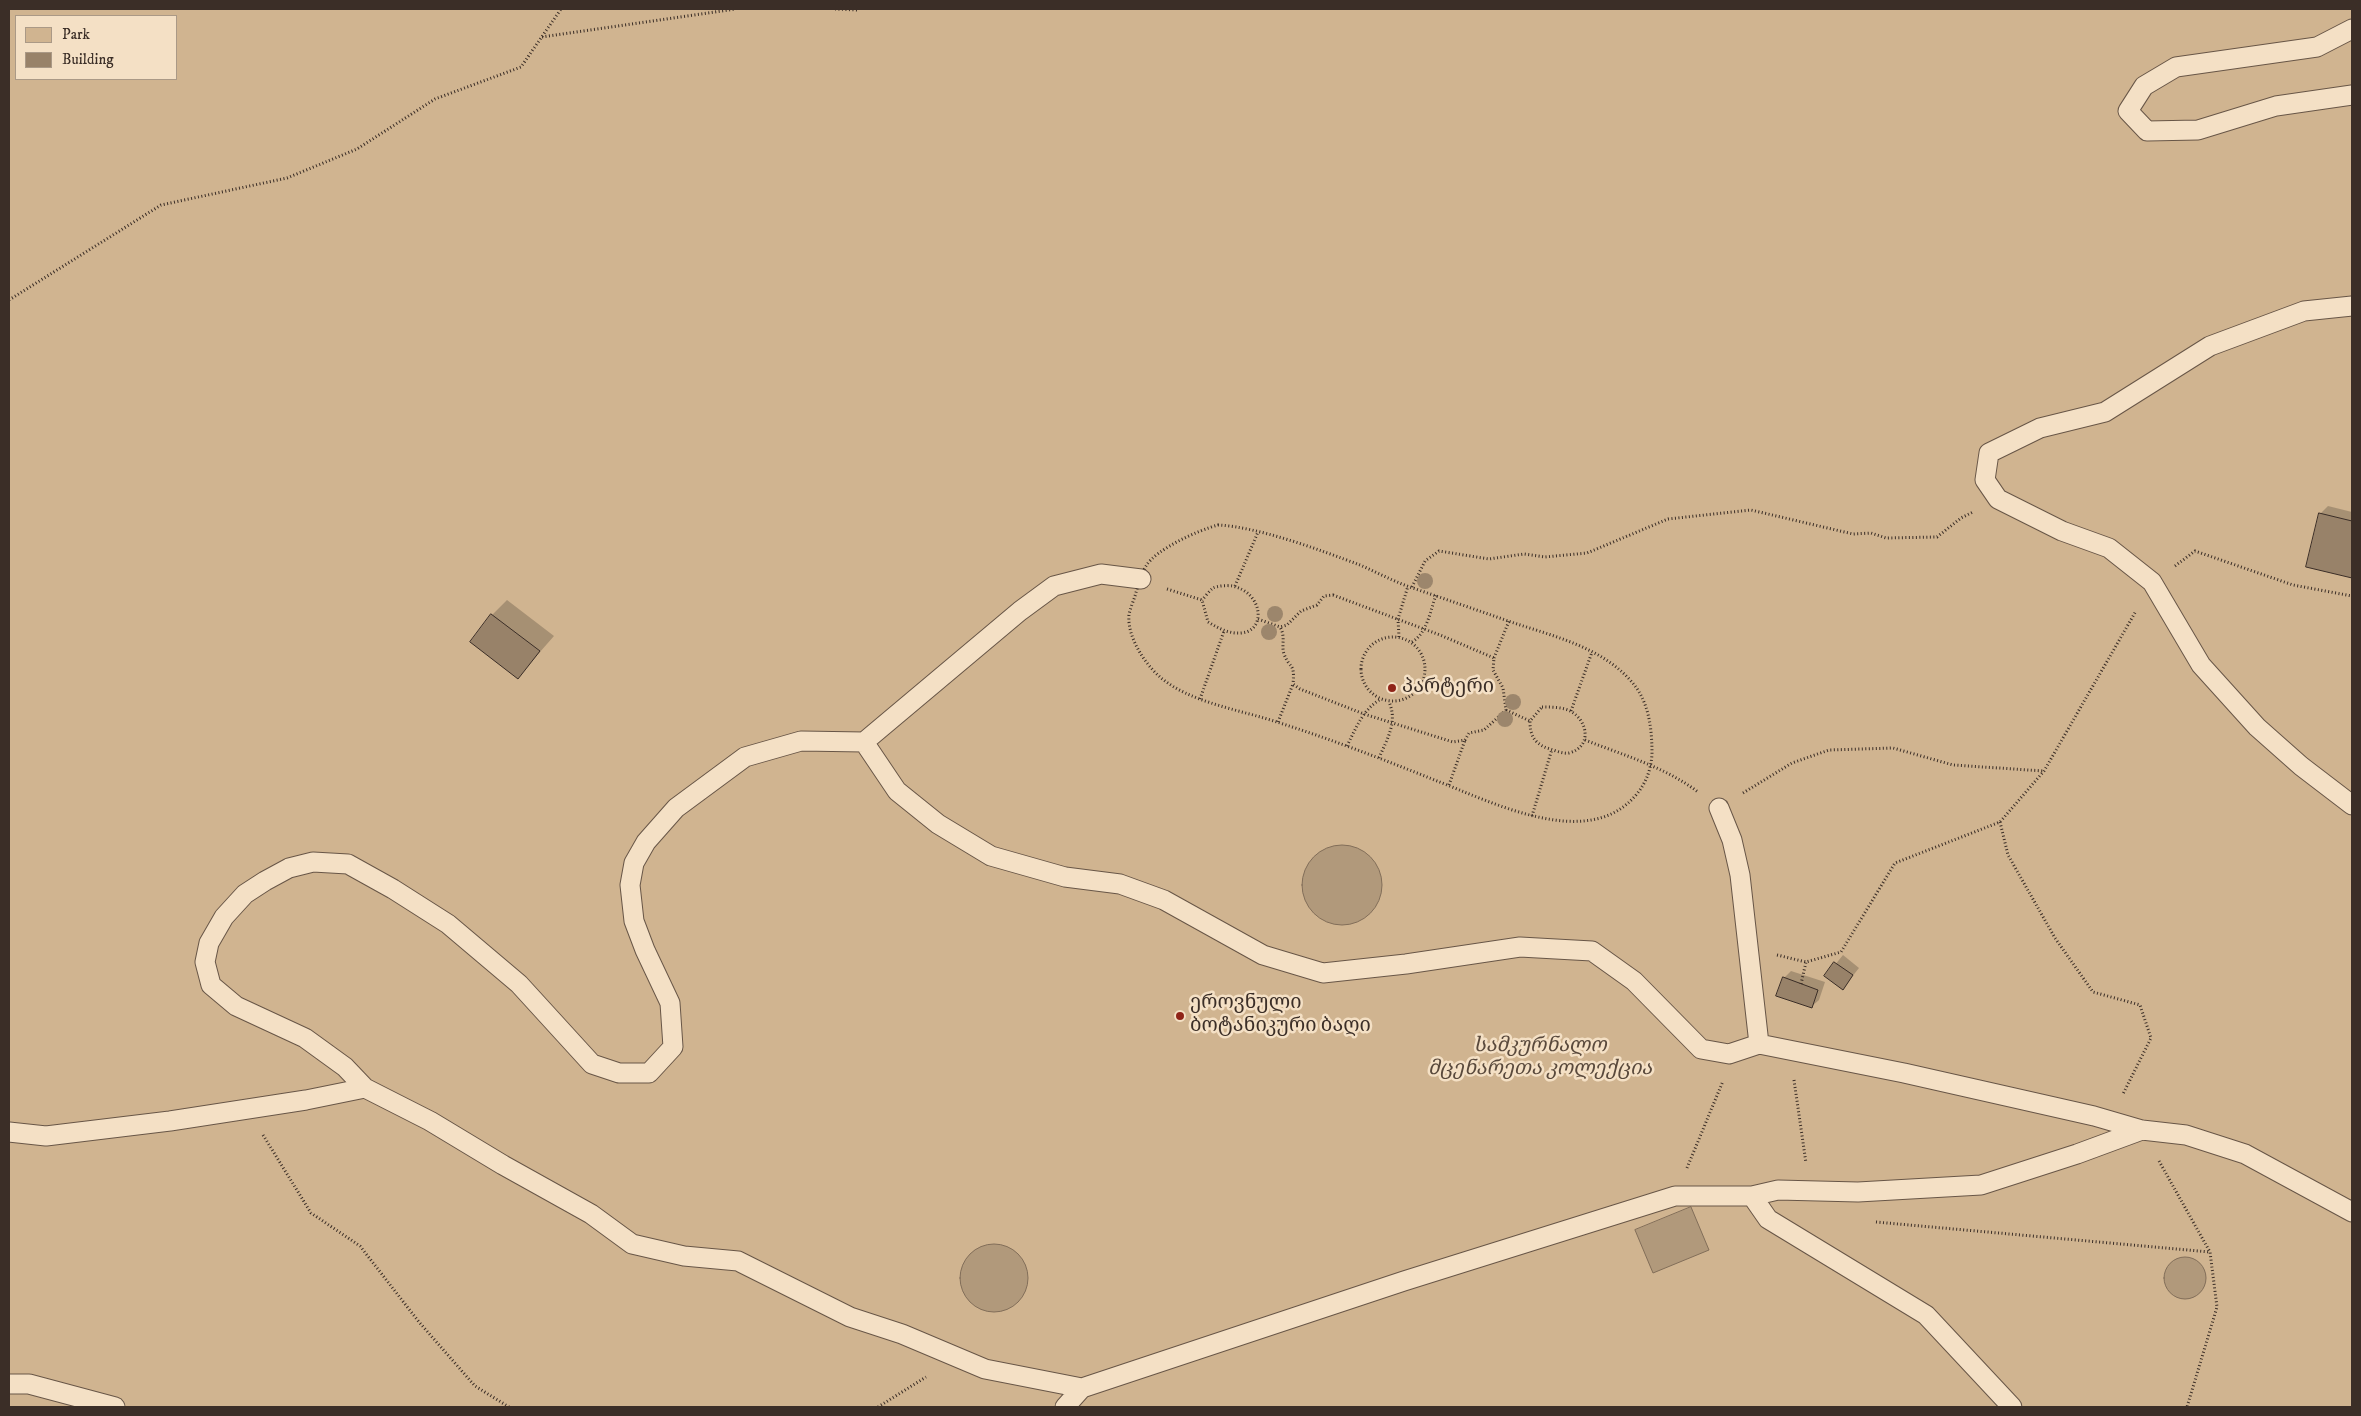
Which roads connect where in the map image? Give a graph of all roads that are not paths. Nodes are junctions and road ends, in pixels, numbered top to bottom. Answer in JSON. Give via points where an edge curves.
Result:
{"nodes":[{"id":1,"x":2352,"y":29,"type":"edge"},
{"id":2,"x":2352,"y":95,"type":"edge"},
{"id":3,"x":2352,"y":306,"type":"edge"},
{"id":4,"x":1145,"y":580,"type":"road end"},
{"id":5,"x":864,"y":742,"type":"junction"},
{"id":6,"x":2352,"y":805,"type":"edge"},
{"id":7,"x":1719,"y":808,"type":"road end"},
{"id":8,"x":1759,"y":1044,"type":"junction"},
{"id":9,"x":365,"y":1088,"type":"junction"},
{"id":10,"x":2142,"y":1130,"type":"junction"},
{"id":11,"x":9,"y":1132,"type":"edge"},
{"id":12,"x":1752,"y":1196,"type":"junction"},
{"id":13,"x":2352,"y":1212,"type":"edge"},
{"id":14,"x":9,"y":1384,"type":"edge"},
{"id":15,"x":1082,"y":1388,"type":"junction"},
{"id":16,"x":115,"y":1407,"type":"edge"},
{"id":17,"x":1065,"y":1407,"type":"edge"},
{"id":18,"x":2012,"y":1407,"type":"edge"}],
"edges":[{"from":1,"to":2,"type":"lane","via":[[2317,47],[2176,67],[2144,86],[2128,111],[2147,131],[2198,130],[2276,106]]},
{"from":3,"to":6,"type":"lane","via":[[2304,312],[2210,346],[2105,412],[2040,428],[1989,453],[1985,480],[1998,499],[2062,531],[2109,548],[2152,582],[2201,665],[2257,727]]},
{"from":4,"to":5,"type":"lane","via":[[1102,574],[1054,586]]},
{"from":5,"to":8,"type":"lane","via":[[897,792],[938,824],[991,856],[1065,877],[1120,884],[1164,900],[1263,955],[1322,972],[1440,960],[1520,947],[1592,951],[1634,981],[1701,1049],[1729,1054]]},
{"from":5,"to":9,"type":"lane","via":[[801,741],[745,757],[676,808],[646,842],[634,863],[630,885],[634,921],[670,1003],[673,1047],[649,1073],[619,1073],[592,1064],[519,984],[448,924],[348,864],[313,862],[289,868],[245,894],[224,917],[209,943],[205,962],[211,985],[236,1006],[305,1038],[345,1067]]},
{"from":7,"to":8,"type":"lane","via":[[1732,840],[1740,874]]},
{"from":8,"to":10,"type":"lane","via":[[1914,1075]]},
{"from":9,"to":11,"type":"lane","via":[[247,1109],[46,1136]]},
{"from":9,"to":15,"type":"lane","via":[[430,1121],[592,1214],[632,1244],[684,1256],[738,1261],[850,1317],[902,1334],[985,1369]]},
{"from":10,"to":12,"type":"lane","via":[[1981,1185],[1858,1192],[1778,1190]]},
{"from":10,"to":13,"type":"lane","via":[[2186,1135],[2246,1154]]},
{"from":12,"to":15,"type":"lane","via":[[1675,1196],[1413,1278]]},
{"from":12,"to":18,"type":"lane","via":[[1768,1219],[1926,1315]]},
{"from":14,"to":16,"type":"lane","via":[[29,1384]]},
{"from":15,"to":17,"type":"lane"}]}
